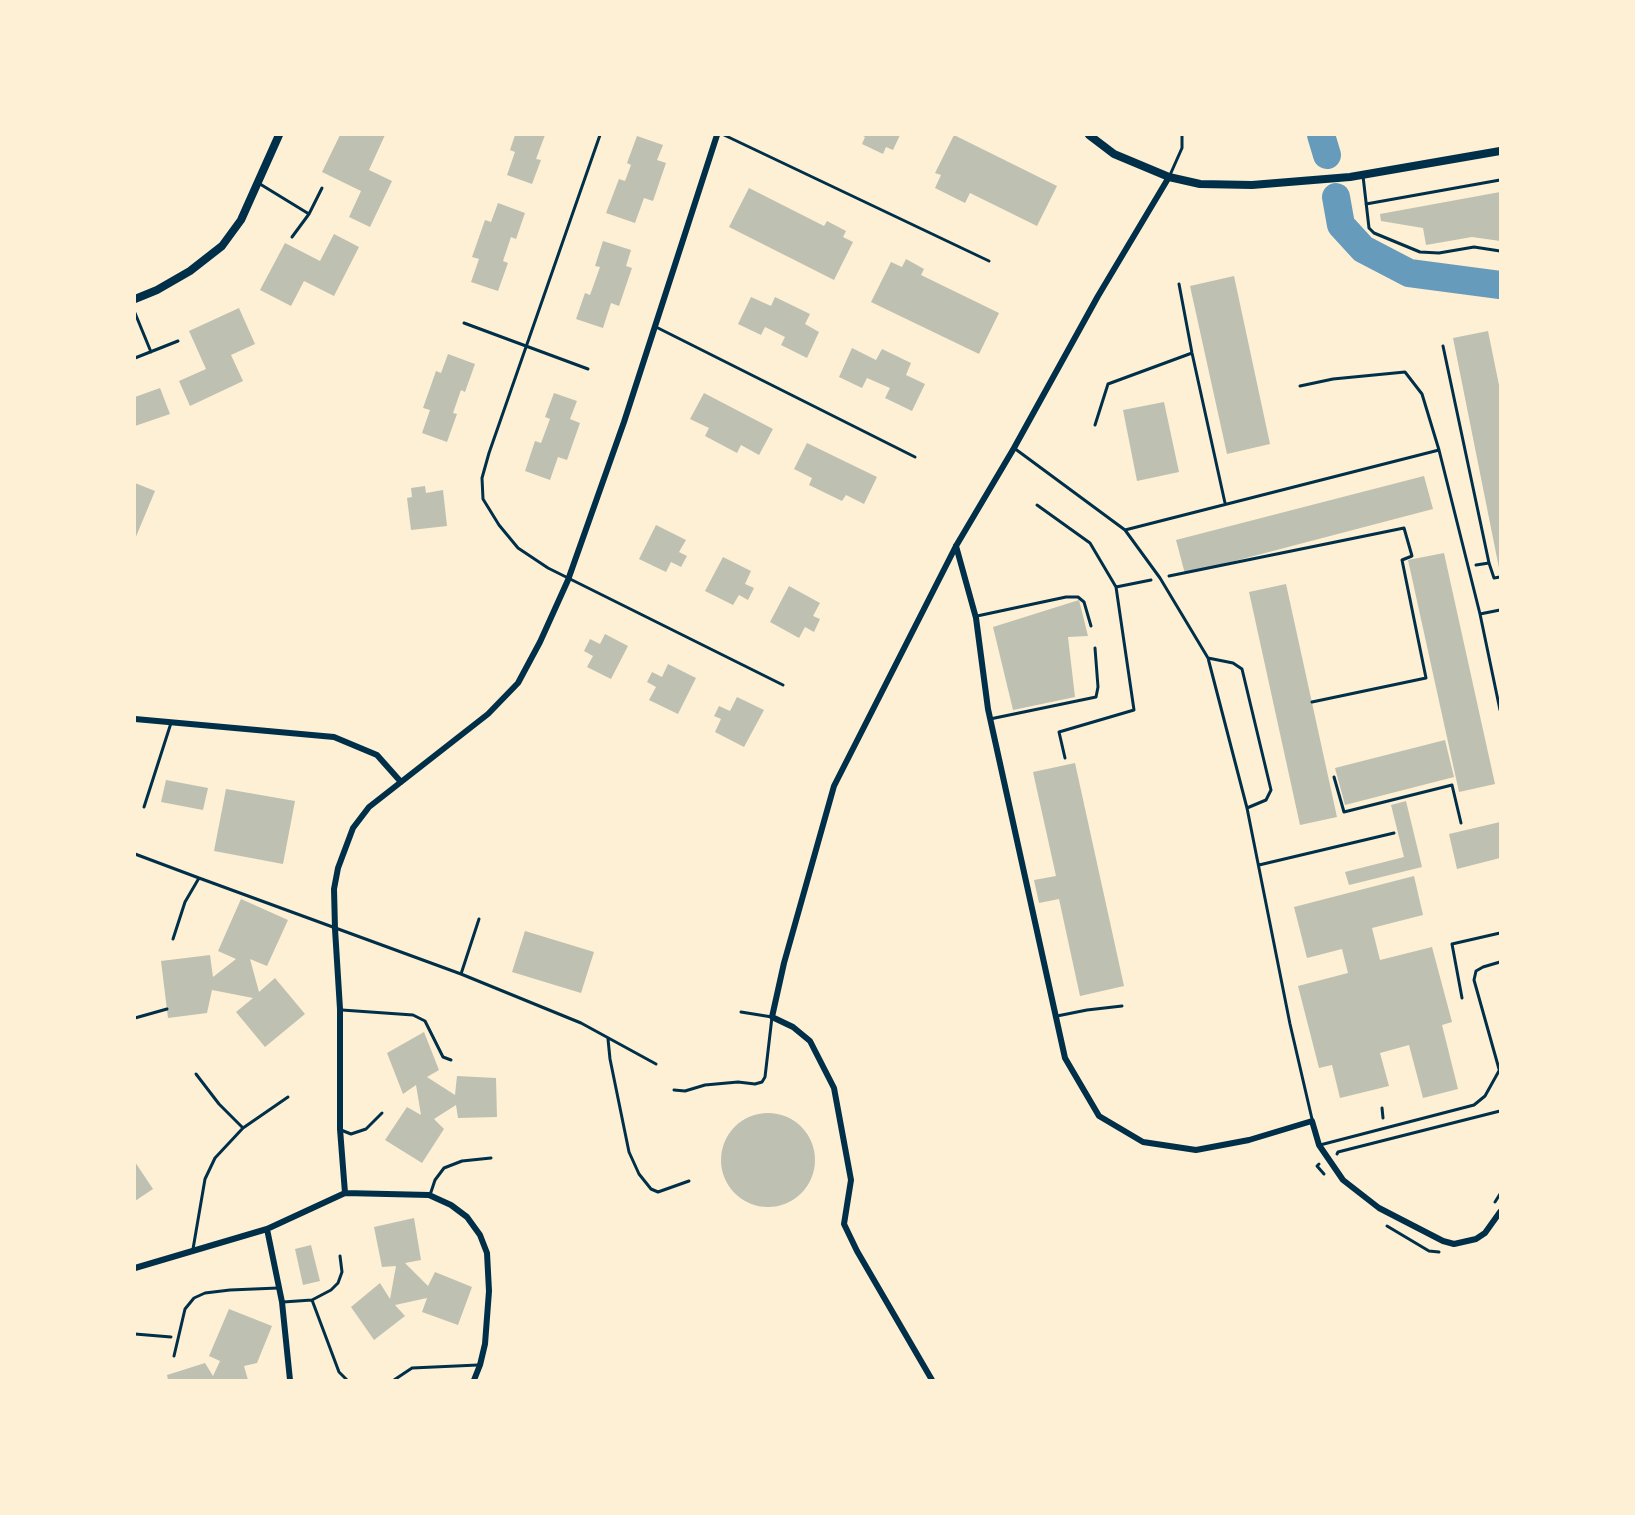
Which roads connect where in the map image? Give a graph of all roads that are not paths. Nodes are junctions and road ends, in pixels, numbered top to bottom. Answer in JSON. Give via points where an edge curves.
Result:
{"nodes":[{"id":1,"x":279,"y":135,"type":"edge"},
{"id":2,"x":600,"y":135,"type":"edge"},
{"id":3,"x":717,"y":135,"type":"edge"},
{"id":4,"x":724,"y":135,"type":"edge"},
{"id":5,"x":1089,"y":135,"type":"edge"},
{"id":6,"x":1182,"y":135,"type":"edge"},
{"id":7,"x":1500,"y":151,"type":"edge"},
{"id":8,"x":1363,"y":175,"type":"junction"},
{"id":9,"x":1169,"y":177,"type":"junction"},
{"id":10,"x":1500,"y":180,"type":"edge"},
{"id":11,"x":258,"y":183,"type":"junction"},
{"id":12,"x":322,"y":188,"type":"dead end"},
{"id":13,"x":1366,"y":204,"type":"junction"},
{"id":14,"x":309,"y":214,"type":"junction"},
{"id":15,"x":292,"y":237,"type":"dead end"},
{"id":16,"x":1500,"y":250,"type":"edge"},
{"id":17,"x":989,"y":261,"type":"dead end"},
{"id":18,"x":1179,"y":284,"type":"dead end"},
{"id":19,"x":135,"y":299,"type":"edge"},
{"id":20,"x":135,"y":313,"type":"edge"},
{"id":21,"x":464,"y":323,"type":"dead end"},
{"id":22,"x":656,"y":327,"type":"junction"},
{"id":23,"x":178,"y":341,"type":"dead end"},
{"id":24,"x":525,"y":347,"type":"junction"},
{"id":25,"x":150,"y":352,"type":"junction"},
{"id":26,"x":1192,"y":353,"type":"junction"},
{"id":27,"x":135,"y":358,"type":"edge"},
{"id":28,"x":588,"y":369,"type":"dead end"},
{"id":29,"x":1300,"y":386,"type":"dead end"},
{"id":30,"x":1095,"y":425,"type":"dead end"},
{"id":31,"x":1014,"y":448,"type":"junction"},
{"id":32,"x":1439,"y":450,"type":"junction"},
{"id":33,"x":915,"y":457,"type":"dead end"},
{"id":34,"x":1225,"y":503,"type":"junction"},
{"id":35,"x":1125,"y":530,"type":"junction"},
{"id":36,"x":956,"y":546,"type":"junction"},
{"id":37,"x":568,"y":580,"type":"junction"},
{"id":38,"x":1500,"y":610,"type":"edge"},
{"id":39,"x":1480,"y":614,"type":"junction"},
{"id":40,"x":975,"y":616,"type":"junction"},
{"id":41,"x":1090,"y":626,"type":"dead end"},
{"id":42,"x":1095,"y":648,"type":"dead end"},
{"id":43,"x":1208,"y":657,"type":"junction"},
{"id":44,"x":783,"y":685,"type":"dead end"},
{"id":45,"x":1500,"y":710,"type":"edge"},
{"id":46,"x":135,"y":719,"type":"edge"},
{"id":47,"x":990,"y":720,"type":"junction"},
{"id":48,"x":171,"y":722,"type":"junction"},
{"id":49,"x":401,"y":782,"type":"junction"},
{"id":50,"x":144,"y":807,"type":"dead end"},
{"id":51,"x":1247,"y":808,"type":"junction"},
{"id":52,"x":1394,"y":833,"type":"dead end"},
{"id":53,"x":135,"y":854,"type":"edge"},
{"id":54,"x":1258,"y":865,"type":"junction"},
{"id":55,"x":199,"y":878,"type":"junction"},
{"id":56,"x":479,"y":919,"type":"dead end"},
{"id":57,"x":335,"y":929,"type":"junction"},
{"id":58,"x":172,"y":939,"type":"dead end"},
{"id":59,"x":1500,"y":962,"type":"edge"},
{"id":60,"x":461,"y":974,"type":"junction"},
{"id":61,"x":1122,"y":1006,"type":"dead end"},
{"id":62,"x":340,"y":1009,"type":"junction"},
{"id":63,"x":741,"y":1012,"type":"dead end"},
{"id":64,"x":772,"y":1017,"type":"junction"},
{"id":65,"x":1055,"y":1017,"type":"junction"},
{"id":66,"x":608,"y":1039,"type":"junction"},
{"id":67,"x":451,"y":1060,"type":"dead end"},
{"id":68,"x":656,"y":1064,"type":"dead end"},
{"id":69,"x":1500,"y":1069,"type":"edge"},
{"id":70,"x":196,"y":1074,"type":"dead end"},
{"id":71,"x":674,"y":1090,"type":"dead end"},
{"id":72,"x":288,"y":1097,"type":"dead end"},
{"id":73,"x":382,"y":1113,"type":"dead end"},
{"id":74,"x":1312,"y":1121,"type":"junction"},
{"id":75,"x":243,"y":1128,"type":"junction"},
{"id":76,"x":340,"y":1129,"type":"junction"},
{"id":77,"x":1318,"y":1145,"type":"junction"},
{"id":78,"x":491,"y":1158,"type":"dead end"},
{"id":79,"x":689,"y":1181,"type":"dead end"},
{"id":80,"x":345,"y":1193,"type":"junction"},
{"id":81,"x":429,"y":1196,"type":"junction"},
{"id":82,"x":1500,"y":1212,"type":"edge"},
{"id":83,"x":267,"y":1229,"type":"junction"},
{"id":84,"x":193,"y":1251,"type":"junction"},
{"id":85,"x":340,"y":1256,"type":"dead end"},
{"id":86,"x":135,"y":1268,"type":"edge"},
{"id":87,"x":278,"y":1288,"type":"junction"},
{"id":88,"x":312,"y":1300,"type":"junction"},
{"id":89,"x":282,"y":1302,"type":"junction"},
{"id":90,"x":174,"y":1356,"type":"dead end"},
{"id":91,"x":480,"y":1365,"type":"junction"},
{"id":92,"x":290,"y":1380,"type":"edge"},
{"id":93,"x":347,"y":1380,"type":"edge"},
{"id":94,"x":394,"y":1380,"type":"edge"},
{"id":95,"x":474,"y":1380,"type":"edge"},
{"id":96,"x":932,"y":1380,"type":"edge"}],
"edges":[{"from":1,"to":11,"type":"street"},
{"from":2,"to":24,"type":"lane"},
{"from":3,"to":22,"type":"street"},
{"from":4,"to":17,"type":"lane"},
{"from":5,"to":9,"type":"street","via":[[1114,154]]},
{"from":6,"to":9,"type":"lane","via":[[1182,148]]},
{"from":7,"to":8,"type":"street"},
{"from":8,"to":9,"type":"street","via":[[1252,185],[1200,184]]},
{"from":8,"to":13,"type":"lane"},
{"from":9,"to":31,"type":"street"},
{"from":10,"to":13,"type":"lane"},
{"from":11,"to":14,"type":"lane"},
{"from":11,"to":19,"type":"street","via":[[241,220],[222,246],[190,271]]},
{"from":12,"to":14,"type":"lane"},
{"from":13,"to":16,"type":"lane","via":[[1369,228],[1374,233],[1420,252],[1474,247]]},
{"from":14,"to":15,"type":"lane"},
{"from":18,"to":26,"type":"lane"},
{"from":20,"to":25,"type":"lane"},
{"from":21,"to":24,"type":"lane"},
{"from":22,"to":33,"type":"lane"},
{"from":22,"to":37,"type":"street"},
{"from":23,"to":25,"type":"lane"},
{"from":24,"to":28,"type":"lane"},
{"from":24,"to":37,"type":"lane","via":[[482,478],[483,499],[518,548]]},
{"from":25,"to":27,"type":"lane"},
{"from":26,"to":30,"type":"lane","via":[[1108,384]]},
{"from":26,"to":34,"type":"lane"},
{"from":29,"to":32,"type":"lane","via":[[1405,372],[1422,394]]},
{"from":31,"to":35,"type":"lane"},
{"from":31,"to":36,"type":"street"},
{"from":32,"to":34,"type":"lane"},
{"from":32,"to":39,"type":"lane"},
{"from":34,"to":35,"type":"lane"},
{"from":35,"to":43,"type":"lane","via":[[1161,578]]},
{"from":36,"to":40,"type":"street"},
{"from":36,"to":64,"type":"street","via":[[834,786]]},
{"from":37,"to":44,"type":"lane"},
{"from":37,"to":49,"type":"street","via":[[518,683],[488,714]]},
{"from":38,"to":39,"type":"lane"},
{"from":39,"to":45,"type":"lane"},
{"from":40,"to":41,"type":"lane","via":[[1078,597],[1084,602]]},
{"from":40,"to":47,"type":"street"},
{"from":42,"to":47,"type":"lane","via":[[1096,697]]},
{"from":43,"to":51,"type":"lane"},
{"from":43,"to":51,"type":"lane","via":[[1242,669],[1271,790],[1266,800]]},
{"from":46,"to":48,"type":"street"},
{"from":47,"to":65,"type":"street"},
{"from":48,"to":49,"type":"street","via":[[334,737],[377,755]]},
{"from":48,"to":50,"type":"lane"},
{"from":49,"to":57,"type":"street","via":[[369,807],[353,828],[334,889]]},
{"from":51,"to":54,"type":"lane"},
{"from":52,"to":54,"type":"lane"},
{"from":53,"to":55,"type":"lane"},
{"from":54,"to":74,"type":"lane"},
{"from":55,"to":57,"type":"lane"},
{"from":55,"to":58,"type":"lane","via":[[185,902]]},
{"from":56,"to":60,"type":"lane"},
{"from":57,"to":60,"type":"lane"},
{"from":57,"to":62,"type":"street"},
{"from":59,"to":69,"type":"lane","via":[[1476,971],[1474,980]]},
{"from":60,"to":66,"type":"lane","via":[[581,1023]]},
{"from":61,"to":65,"type":"lane"},
{"from":62,"to":67,"type":"lane","via":[[413,1015],[424,1021],[442,1057]]},
{"from":62,"to":76,"type":"street"},
{"from":63,"to":64,"type":"lane"},
{"from":64,"to":71,"type":"lane","via":[[762,1082]]},
{"from":64,"to":96,"type":"street","via":[[810,1041],[834,1088],[851,1180],[844,1224]]},
{"from":65,"to":74,"type":"street","via":[[1065,1058],[1099,1116],[1143,1142],[1196,1150],[1249,1140]]},
{"from":66,"to":68,"type":"lane"},
{"from":66,"to":79,"type":"lane","via":[[629,1152],[639,1174],[651,1190],[658,1192]]},
{"from":69,"to":77,"type":"lane","via":[[1485,1096],[1474,1105]]},
{"from":70,"to":75,"type":"lane"},
{"from":72,"to":75,"type":"lane"},
{"from":73,"to":76,"type":"lane","via":[[366,1129],[351,1134]]},
{"from":74,"to":77,"type":"street"},
{"from":75,"to":84,"type":"lane","via":[[214,1158],[205,1179]]},
{"from":76,"to":80,"type":"street"},
{"from":77,"to":82,"type":"street","via":[[1342,1180],[1379,1208],[1443,1241],[1454,1244],[1476,1239]]},
{"from":78,"to":81,"type":"lane","via":[[462,1161],[444,1168]]},
{"from":80,"to":81,"type":"street"},
{"from":80,"to":83,"type":"street"},
{"from":81,"to":91,"type":"street","via":[[452,1205],[467,1218],[487,1253],[489,1291]]},
{"from":83,"to":84,"type":"street"},
{"from":83,"to":87,"type":"street"},
{"from":84,"to":86,"type":"street"},
{"from":85,"to":88,"type":"lane","via":[[342,1272],[338,1283]]},
{"from":87,"to":89,"type":"street"},
{"from":87,"to":90,"type":"lane","via":[[221,1291],[194,1298],[185,1309]]},
{"from":88,"to":89,"type":"lane"},
{"from":88,"to":93,"type":"lane","via":[[339,1372]]},
{"from":89,"to":92,"type":"street"},
{"from":91,"to":94,"type":"lane","via":[[412,1368]]},
{"from":91,"to":95,"type":"street"}]}
